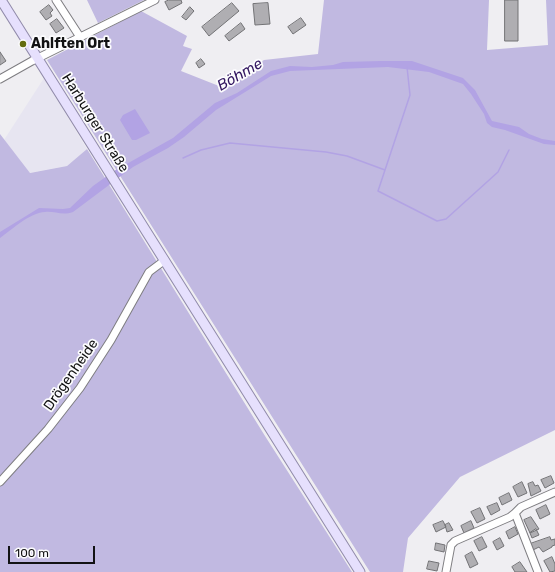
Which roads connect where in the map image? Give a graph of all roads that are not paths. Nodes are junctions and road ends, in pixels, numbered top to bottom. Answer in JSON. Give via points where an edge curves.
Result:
{"nodes":[{"id":1,"x":1,"y":0,"type":"edge"},
{"id":2,"x":56,"y":0,"type":"edge"},
{"id":3,"x":155,"y":0,"type":"edge"},
{"id":4,"x":80,"y":37,"type":"junction"},
{"id":5,"x":38,"y":58,"type":"junction"},
{"id":6,"x":0,"y":79,"type":"edge"},
{"id":7,"x":165,"y":260,"type":"junction"},
{"id":8,"x":0,"y":482,"type":"edge"},
{"id":9,"x":555,"y":492,"type":"edge"},
{"id":10,"x":515,"y":513,"type":"junction"},
{"id":11,"x":360,"y":572,"type":"edge"},
{"id":12,"x":446,"y":572,"type":"edge"},
{"id":13,"x":538,"y":572,"type":"edge"}],
"edges":[{"from":1,"to":5,"type":"main road","name":"Harburger Straße"},
{"from":2,"to":4,"type":"street"},
{"from":3,"to":4,"type":"street"},
{"from":4,"to":5,"type":"street"},
{"from":5,"to":6,"type":"street"},
{"from":5,"to":7,"type":"main road","name":"Harburger Straße"},
{"from":7,"to":8,"type":"street","name":"Drögenheide","via":[[149,272],[111,340],[80,388],[48,429]]},
{"from":7,"to":11,"type":"main road","name":"Harburger Straße"},
{"from":9,"to":10,"type":"street","via":[[521,507]]},
{"from":10,"to":12,"type":"street","via":[[450,545]]},
{"from":10,"to":13,"type":"street"}]}
